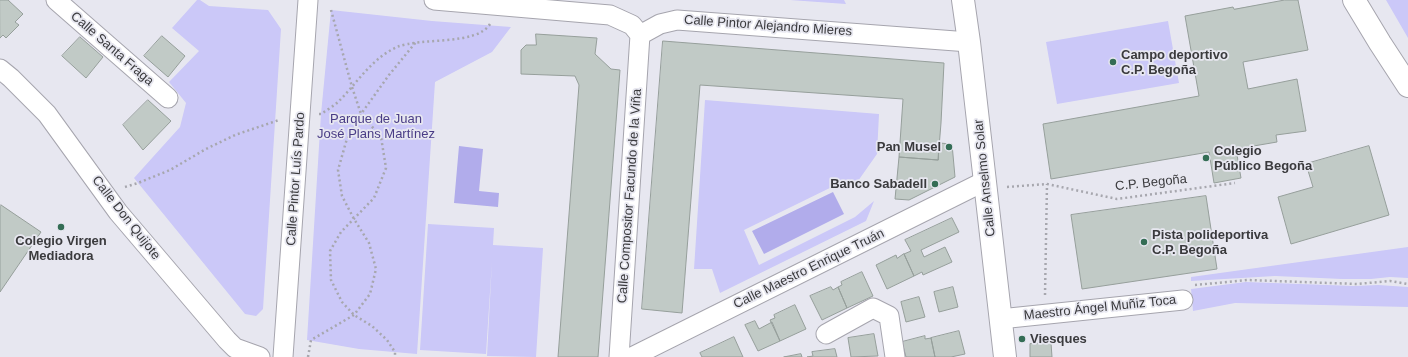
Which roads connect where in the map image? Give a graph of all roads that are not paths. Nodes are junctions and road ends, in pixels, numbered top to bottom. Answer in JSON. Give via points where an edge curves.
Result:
{"nodes":[{"id":1,"x":56,"y":0,"type":"edge"},
{"id":2,"x":308,"y":0,"type":"edge"},
{"id":3,"x":434,"y":0,"type":"edge"},
{"id":4,"x":963,"y":0,"type":"edge"},
{"id":5,"x":1354,"y":0,"type":"edge"},
{"id":6,"x":640,"y":35,"type":"junction"},
{"id":7,"x":970,"y":42,"type":"junction"},
{"id":8,"x":0,"y":69,"type":"edge"},
{"id":9,"x":1408,"y":86,"type":"edge"},
{"id":10,"x":168,"y":98,"type":"dead end"},
{"id":11,"x":993,"y":185,"type":"junction"},
{"id":12,"x":1183,"y":300,"type":"road end"},
{"id":13,"x":1000,"y":319,"type":"junction"},
{"id":14,"x":826,"y":334,"type":"dead end"},
{"id":15,"x":234,"y":352,"type":"edge"},
{"id":16,"x":260,"y":357,"type":"edge"},
{"id":17,"x":283,"y":357,"type":"edge"},
{"id":18,"x":619,"y":357,"type":"edge"},
{"id":19,"x":632,"y":357,"type":"edge"},
{"id":20,"x":895,"y":357,"type":"edge"},
{"id":21,"x":1005,"y":357,"type":"edge"}],
"edges":[{"from":1,"to":10,"type":"street","name":"Calle Santa Fraga"},
{"from":2,"to":17,"type":"street","name":"Calle Pintor Luís Pardo"},
{"from":3,"to":6,"type":"street","via":[[610,14],[632,25]]},
{"from":4,"to":7,"type":"main road","name":"Calle Anselmo Solar"},
{"from":5,"to":9,"type":"main road"},
{"from":6,"to":7,"type":"street","name":"Calle Pintor Alejandro Mieres","via":[[660,24],[677,20]]},
{"from":6,"to":18,"type":"street","name":"Calle Compositor Facundo de la Viña"},
{"from":7,"to":11,"type":"main road","name":"Calle Anselmo Solar"},
{"from":8,"to":15,"type":"street","name":"Calle Don Quijote","via":[[47,114],[123,218],[227,340]]},
{"from":11,"to":13,"type":"main road","name":"Calle Anselmo Solar"},
{"from":11,"to":19,"type":"street","name":"Calle Maestro Enrique Truán"},
{"from":12,"to":13,"type":"street","name":"Maestro Ángel Muñiz Toca"},
{"from":13,"to":21,"type":"main road","name":"Calle Anselmo Solar"},
{"from":14,"to":20,"type":"street","via":[[874,308],[889,316]]},
{"from":15,"to":16,"type":"street","name":"Calle Don Quijote"}]}
